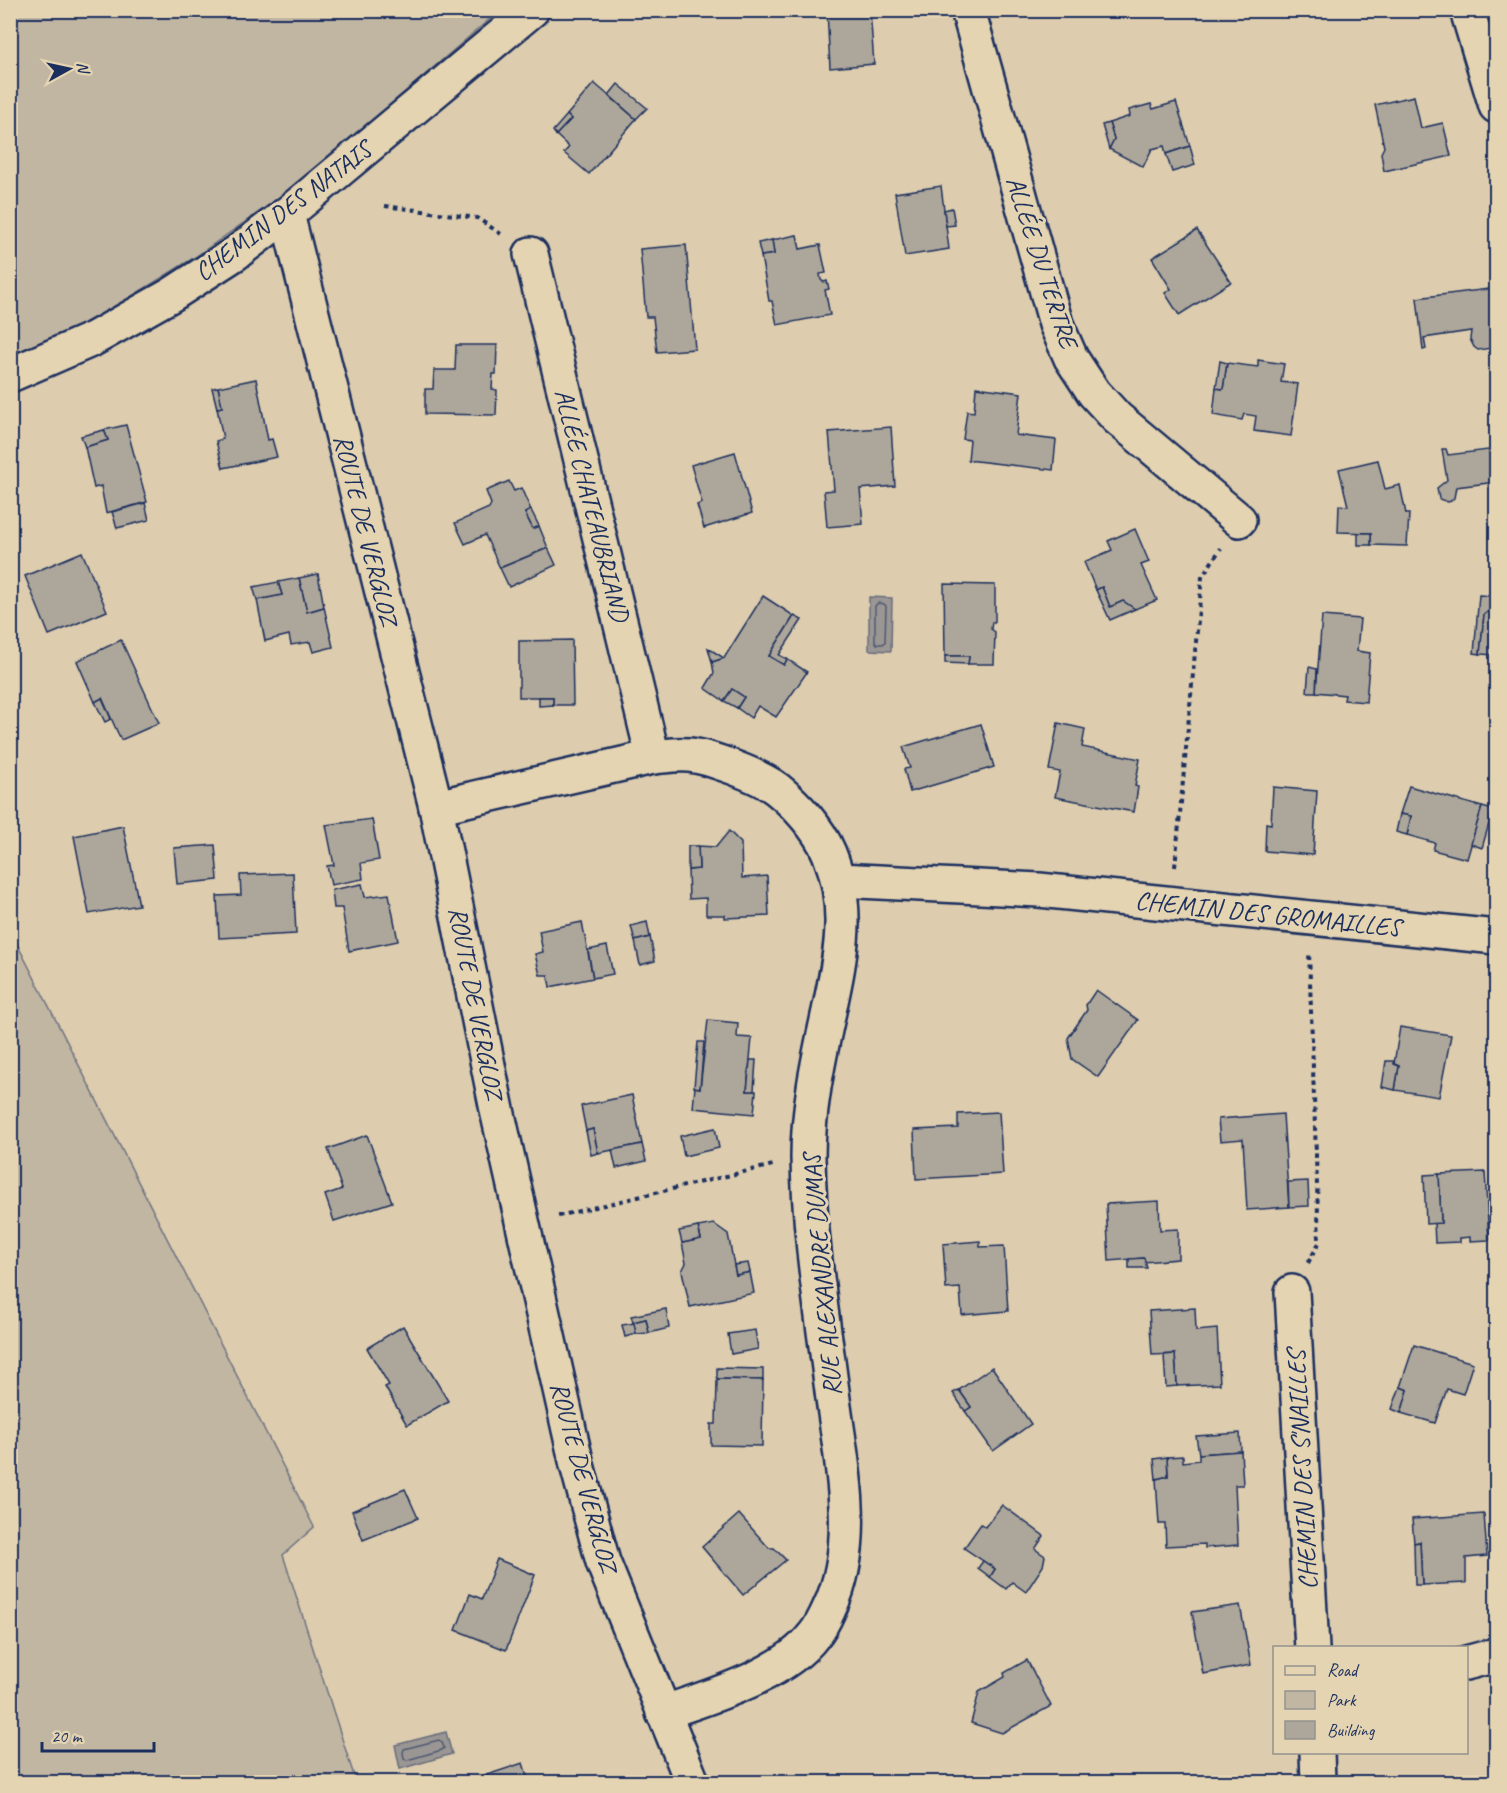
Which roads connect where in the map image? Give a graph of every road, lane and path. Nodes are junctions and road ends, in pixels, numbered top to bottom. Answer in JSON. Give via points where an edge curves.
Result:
{"nodes":[{"id":1,"x":532,"y":10,"type":"edge"},
{"id":2,"x":968,"y":10,"type":"edge"},
{"id":3,"x":1467,"y":10,"type":"edge"},
{"id":4,"x":1497,"y":106,"type":"edge"},
{"id":5,"x":385,"y":206,"type":"dead end"},
{"id":6,"x":287,"y":214,"type":"junction"},
{"id":7,"x":531,"y":254,"type":"joint"},
{"id":8,"x":10,"y":375,"type":"edge"},
{"id":9,"x":1239,"y":520,"type":"joint"},
{"id":10,"x":653,"y":757,"type":"junction"},
{"id":11,"x":436,"y":807,"type":"junction"},
{"id":12,"x":839,"y":880,"type":"junction"},
{"id":13,"x":1172,"y":904,"type":"junction"},
{"id":14,"x":1308,"y":918,"type":"junction"},
{"id":15,"x":1497,"y":937,"type":"edge"},
{"id":16,"x":808,"y":1156,"type":"junction"},
{"id":17,"x":523,"y":1225,"type":"junction"},
{"id":18,"x":1292,"y":1292,"type":"joint"},
{"id":19,"x":1312,"y":1646,"type":"edge"},
{"id":20,"x":1497,"y":1655,"type":"edge"},
{"id":21,"x":1468,"y":1663,"type":"edge"},
{"id":22,"x":663,"y":1713,"type":"junction"},
{"id":23,"x":1317,"y":1754,"type":"edge"},
{"id":24,"x":692,"y":1782,"type":"edge"},
{"id":25,"x":1318,"y":1782,"type":"edge"}],
"edges":[{"from":1,"to":6,"type":"street","name":"CHEMIN DES NATAIS"},
{"from":2,"to":9,"type":"street","name":"ALLÉE DU TERTRE","via":[[1056,324],[1071,358],[1094,393],[1117,418]]},
{"from":3,"to":4,"type":"street"},
{"from":5,"to":7,"type":"path","via":[[477,218]]},
{"from":6,"to":8,"type":"street","name":"CHEMIN DES NATAIS","via":[[171,295],[93,339]]},
{"from":6,"to":11,"type":"street","name":"ROUTE DE VERGLOZ"},
{"from":7,"to":10,"type":"street","name":"ALLÉE CHATEAUBRIAND"},
{"from":9,"to":13,"type":"path","via":[[1202,578]]},
{"from":10,"to":11,"type":"street","name":"RUE ALEXANDRE DUMAS"},
{"from":10,"to":12,"type":"street","name":"RUE ALEXANDRE DUMAS","via":[[689,755],[730,766],[776,788],[808,820],[828,849]]},
{"from":11,"to":17,"type":"street","name":"ROUTE DE VERGLOZ"},
{"from":12,"to":13,"type":"street","name":"CHEMIN DES GROMAILLES","via":[[1039,890]]},
{"from":12,"to":16,"type":"street","name":"RUE ALEXANDRE DUMAS","via":[[843,925],[839,970],[810,1111]]},
{"from":13,"to":14,"type":"street","name":"CHEMIN DES GROMAILLES"},
{"from":14,"to":15,"type":"street","name":"CHEMIN DES GROMAILLES"},
{"from":14,"to":18,"type":"path","via":[[1319,1243]]},
{"from":16,"to":17,"type":"path"},
{"from":16,"to":22,"type":"street","name":"RUE ALEXANDRE DUMAS","via":[[812,1229],[845,1492],[848,1538],[840,1575],[830,1607],[814,1636],[790,1658],[751,1681]]},
{"from":17,"to":22,"type":"street","name":"ROUTE DE VERGLOZ","via":[[603,1562]]},
{"from":18,"to":19,"type":"street","name":"CHEMIN DES S'NAILLES"},
{"from":20,"to":21,"type":"street"},
{"from":22,"to":24,"type":"street","name":"ROUTE DE VERGLOZ"},
{"from":23,"to":25,"type":"street"}]}
